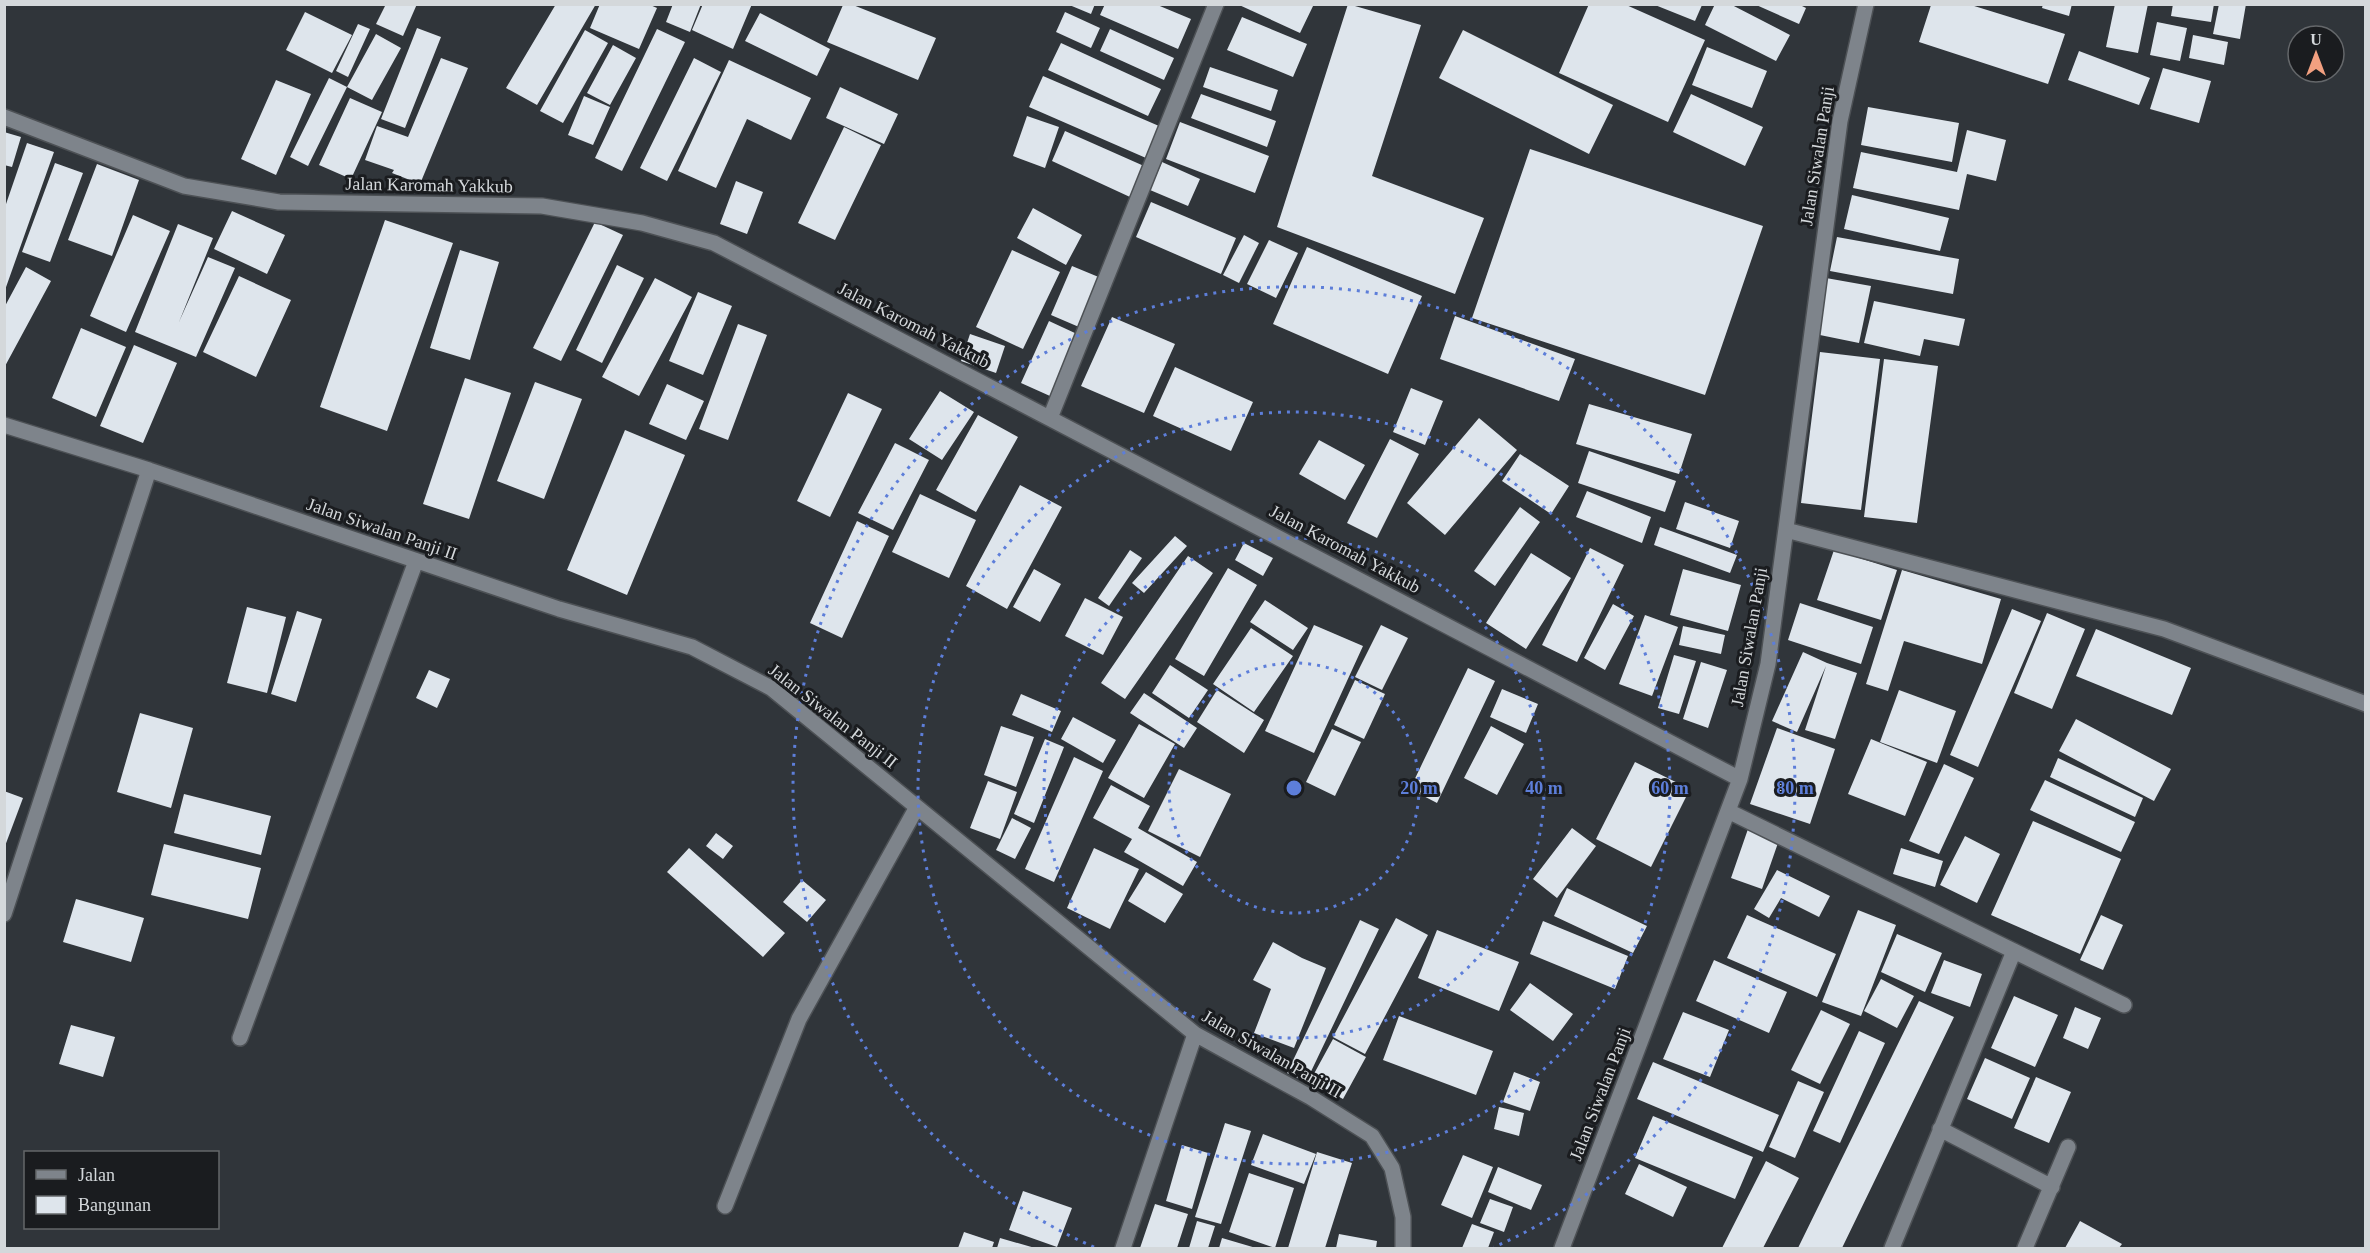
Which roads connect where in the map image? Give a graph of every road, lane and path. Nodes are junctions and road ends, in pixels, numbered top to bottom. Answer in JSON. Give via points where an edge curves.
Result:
{"nodes":[{"id":1,"x":1216,"y":4,"type":"edge"},
{"id":2,"x":1866,"y":4,"type":"edge"},
{"id":3,"x":4,"y":117,"type":"edge"},
{"id":4,"x":1050,"y":418,"type":"junction"},
{"id":5,"x":4,"y":425,"type":"edge"},
{"id":6,"x":149,"y":470,"type":"junction"},
{"id":7,"x":1786,"y":530,"type":"junction"},
{"id":8,"x":416,"y":561,"type":"junction"},
{"id":9,"x":2366,"y":704,"type":"edge"},
{"id":10,"x":1740,"y":779,"type":"junction"},
{"id":11,"x":917,"y":807,"type":"junction"},
{"id":12,"x":1728,"y":811,"type":"junction"},
{"id":13,"x":4,"y":914,"type":"edge"},
{"id":14,"x":2014,"y":951,"type":"junction"},
{"id":15,"x":2124,"y":1005,"type":"dead end"},
{"id":16,"x":1195,"y":1034,"type":"junction"},
{"id":17,"x":240,"y":1038,"type":"dead end"},
{"id":18,"x":1940,"y":1129,"type":"junction"},
{"id":19,"x":2068,"y":1147,"type":"dead end"},
{"id":20,"x":2052,"y":1187,"type":"junction"},
{"id":21,"x":725,"y":1206,"type":"dead end"},
{"id":22,"x":1123,"y":1248,"type":"edge"},
{"id":23,"x":1404,"y":1248,"type":"edge"},
{"id":24,"x":1562,"y":1248,"type":"edge"},
{"id":25,"x":1892,"y":1248,"type":"edge"},
{"id":26,"x":2025,"y":1248,"type":"edge"}],
"edges":[{"from":1,"to":4,"type":"street"},
{"from":2,"to":7,"type":"street","name":"Jalan Siwalan Panji","via":[[1840,121]]},
{"from":3,"to":4,"type":"street","name":"Jalan Karomah Yakkub","via":[[184,186],[279,202],[542,206],[642,223],[714,243]]},
{"from":4,"to":10,"type":"street","name":"Jalan Karomah Yakkub"},
{"from":5,"to":6,"type":"street","name":"Jalan Siwalan Panji II"},
{"from":6,"to":8,"type":"street","name":"Jalan Siwalan Panji II"},
{"from":6,"to":13,"type":"street"},
{"from":7,"to":9,"type":"street","via":[[2164,629]]},
{"from":7,"to":10,"type":"street","name":"Jalan Siwalan Panji","via":[[1768,664]]},
{"from":8,"to":11,"type":"street","name":"Jalan Siwalan Panji II","via":[[559,609],[692,647],[771,688]]},
{"from":8,"to":17,"type":"street"},
{"from":10,"to":12,"type":"street","name":"Jalan Siwalan Panji"},
{"from":11,"to":16,"type":"street","name":"Jalan Siwalan Panji II"},
{"from":11,"to":21,"type":"street","via":[[799,1018]]},
{"from":12,"to":14,"type":"street"},
{"from":12,"to":24,"type":"street","name":"Jalan Siwalan Panji"},
{"from":14,"to":15,"type":"street"},
{"from":14,"to":18,"type":"street"},
{"from":16,"to":22,"type":"street"},
{"from":16,"to":23,"type":"street","name":"Jalan Siwalan Panji II","via":[[1372,1136],[1392,1168],[1403,1217]]},
{"from":18,"to":20,"type":"street"},
{"from":18,"to":25,"type":"street"},
{"from":19,"to":20,"type":"street"},
{"from":20,"to":26,"type":"street"}]}
